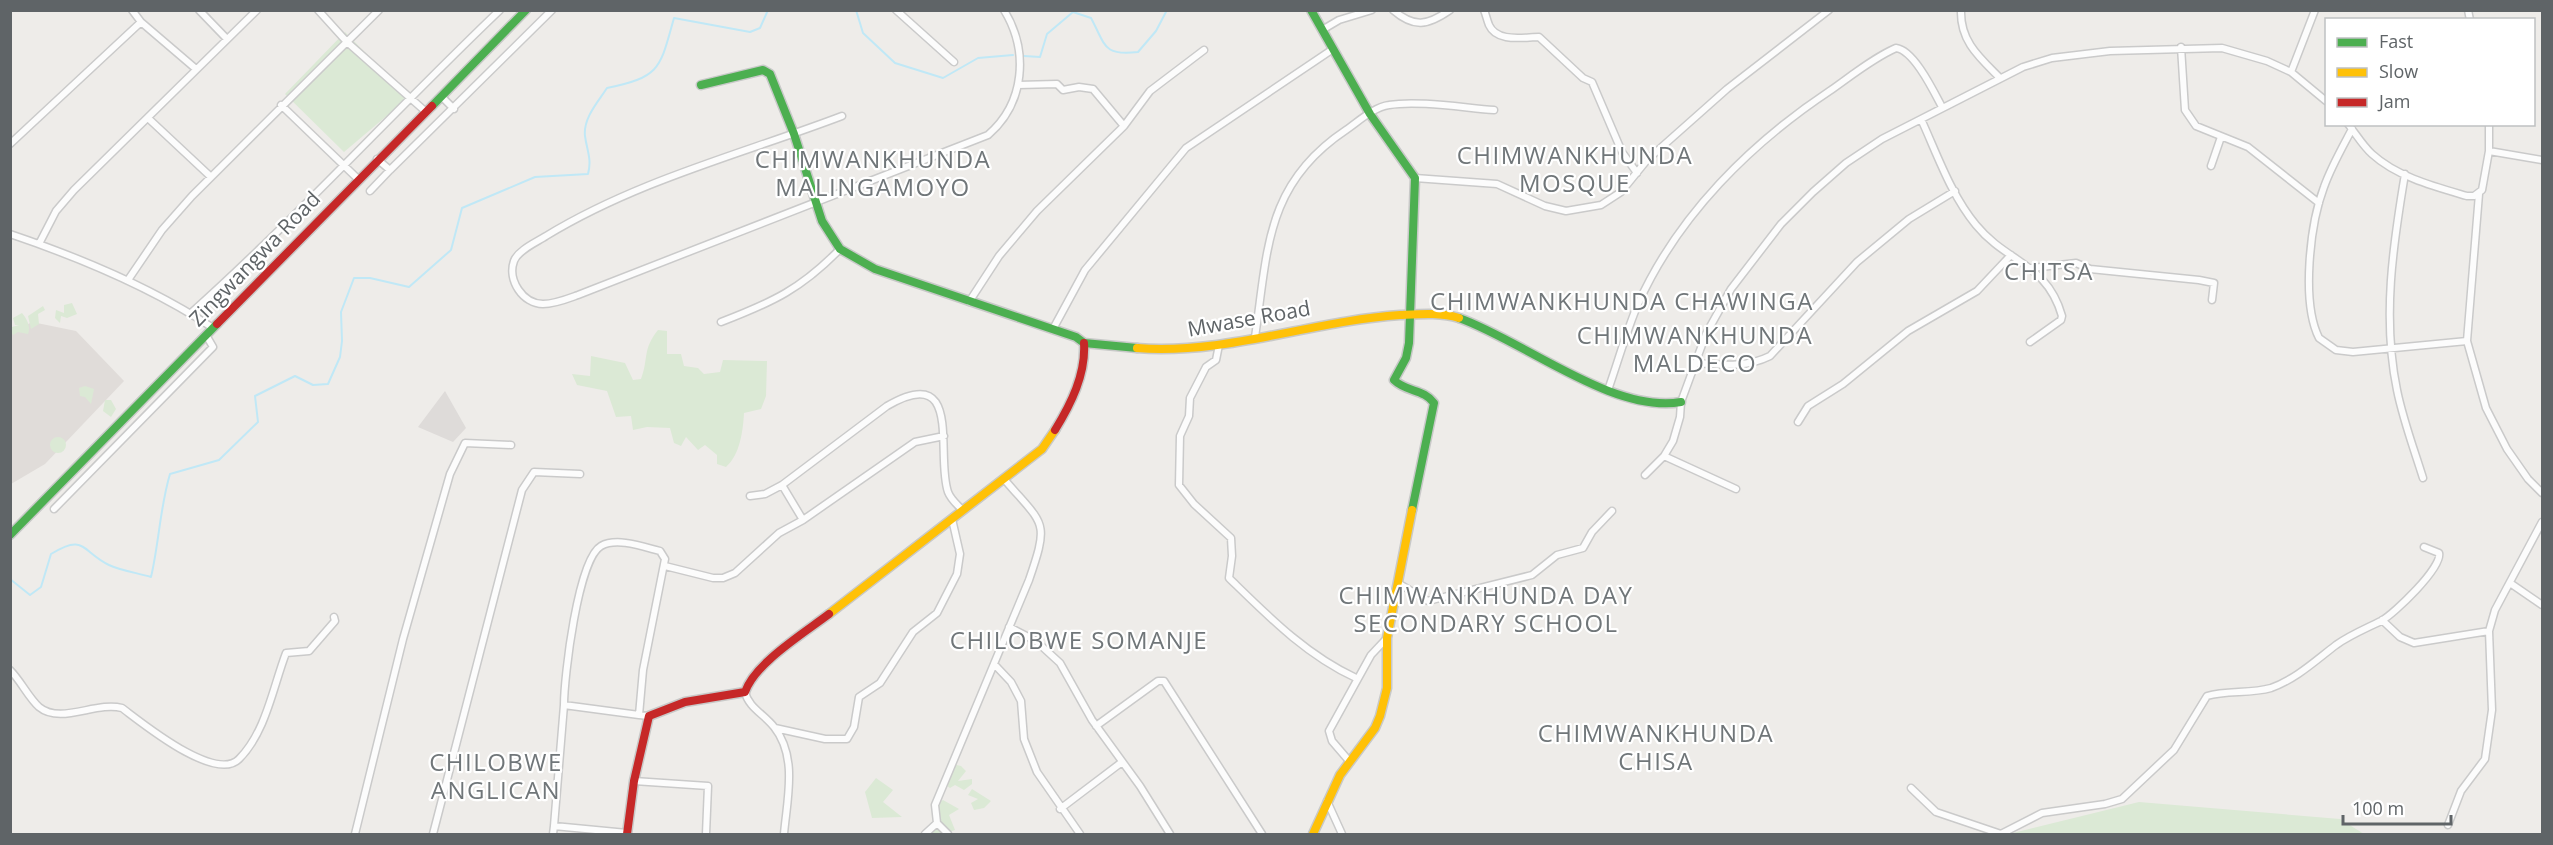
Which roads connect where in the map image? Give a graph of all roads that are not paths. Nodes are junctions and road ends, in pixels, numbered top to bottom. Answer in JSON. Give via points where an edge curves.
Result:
{"nodes":[{"id":1,"x":132,"y":10,"type":"edge"},
{"id":2,"x":199,"y":10,"type":"edge"},
{"id":3,"x":257,"y":10,"type":"edge"},
{"id":4,"x":318,"y":10,"type":"edge"},
{"id":5,"x":379,"y":10,"type":"edge"},
{"id":6,"x":500,"y":10,"type":"edge"},
{"id":7,"x":526,"y":10,"type":"edge"},
{"id":8,"x":552,"y":10,"type":"edge"},
{"id":9,"x":896,"y":10,"type":"edge"},
{"id":10,"x":1004,"y":10,"type":"edge"},
{"id":11,"x":1311,"y":10,"type":"edge"},
{"id":12,"x":1372,"y":10,"type":"edge"},
{"id":13,"x":1393,"y":10,"type":"edge"},
{"id":14,"x":1450,"y":10,"type":"edge"},
{"id":15,"x":1484,"y":10,"type":"edge"},
{"id":16,"x":1829,"y":10,"type":"edge"},
{"id":17,"x":1961,"y":10,"type":"edge"},
{"id":18,"x":2315,"y":10,"type":"edge"},
{"id":19,"x":141,"y":22,"type":"junction"},
{"id":20,"x":1322,"y":30,"type":"junction"},
{"id":21,"x":227,"y":39,"type":"junction"},
{"id":22,"x":347,"y":42,"type":"junction"},
{"id":23,"x":2181,"y":47,"type":"junction"},
{"id":24,"x":1333,"y":49,"type":"junction"},
{"id":25,"x":1204,"y":50,"type":"dead end"},
{"id":26,"x":954,"y":62,"type":"dead end"},
{"id":27,"x":196,"y":69,"type":"junction"},
{"id":28,"x":2290,"y":72,"type":"junction"},
{"id":29,"x":1999,"y":77,"type":"junction"},
{"id":30,"x":701,"y":85,"type":"dead end"},
{"id":31,"x":1018,"y":85,"type":"junction"},
{"id":32,"x":441,"y":96,"type":"junction"},
{"id":33,"x":409,"y":98,"type":"junction"},
{"id":34,"x":2325,"y":100,"type":"edge"},
{"id":35,"x":281,"y":105,"type":"junction"},
{"id":36,"x":1942,"y":107,"type":"junction"},
{"id":37,"x":454,"y":110,"type":"junction"},
{"id":38,"x":1494,"y":110,"type":"dead end"},
{"id":39,"x":425,"y":111,"type":"junction"},
{"id":40,"x":1370,"y":114,"type":"junction"},
{"id":41,"x":842,"y":116,"type":"dead end"},
{"id":42,"x":149,"y":119,"type":"junction"},
{"id":43,"x":1921,"y":119,"type":"junction"},
{"id":44,"x":1124,"y":126,"type":"junction"},
{"id":45,"x":2489,"y":126,"type":"edge"},
{"id":46,"x":2350,"y":127,"type":"edge"},
{"id":47,"x":794,"y":134,"type":"junction"},
{"id":48,"x":2221,"y":137,"type":"junction"},
{"id":49,"x":10,"y":144,"type":"edge"},
{"id":50,"x":2489,"y":151,"type":"junction"},
{"id":51,"x":377,"y":159,"type":"junction"},
{"id":52,"x":2542,"y":160,"type":"edge"},
{"id":53,"x":2211,"y":166,"type":"dead end"},
{"id":54,"x":344,"y":167,"type":"junction"},
{"id":55,"x":390,"y":170,"type":"junction"},
{"id":56,"x":1636,"y":172,"type":"junction"},
{"id":57,"x":2405,"y":174,"type":"junction"},
{"id":58,"x":211,"y":177,"type":"junction"},
{"id":59,"x":1415,"y":178,"type":"junction"},
{"id":60,"x":358,"y":179,"type":"junction"},
{"id":61,"x":370,"y":191,"type":"dead end"},
{"id":62,"x":1955,"y":191,"type":"junction"},
{"id":63,"x":2478,"y":194,"type":"junction"},
{"id":64,"x":815,"y":201,"type":"junction"},
{"id":65,"x":2319,"y":203,"type":"junction"},
{"id":66,"x":10,"y":234,"type":"edge"},
{"id":67,"x":39,"y":244,"type":"junction"},
{"id":68,"x":840,"y":249,"type":"junction"},
{"id":69,"x":2011,"y":255,"type":"junction"},
{"id":70,"x":2032,"y":268,"type":"junction"},
{"id":71,"x":128,"y":280,"type":"junction"},
{"id":72,"x":2212,"y":300,"type":"dead end"},
{"id":73,"x":969,"y":302,"type":"junction"},
{"id":74,"x":191,"y":313,"type":"junction"},
{"id":75,"x":1410,"y":315,"type":"junction"},
{"id":76,"x":721,"y":321,"type":"dead end"},
{"id":77,"x":213,"y":328,"type":"junction"},
{"id":78,"x":1053,"y":329,"type":"junction"},
{"id":79,"x":206,"y":335,"type":"junction"},
{"id":80,"x":1255,"y":337,"type":"junction"},
{"id":81,"x":2467,"y":341,"type":"junction"},
{"id":82,"x":2030,"y":342,"type":"dead end"},
{"id":83,"x":1084,"y":343,"type":"junction"},
{"id":84,"x":1219,"y":345,"type":"junction"},
{"id":85,"x":2392,"y":350,"type":"junction"},
{"id":86,"x":1696,"y":363,"type":"junction"},
{"id":87,"x":1608,"y":390,"type":"junction"},
{"id":88,"x":1682,"y":402,"type":"junction"},
{"id":89,"x":1798,"y":422,"type":"dead end"},
{"id":90,"x":944,"y":436,"type":"junction"},
{"id":91,"x":511,"y":445,"type":"dead end"},
{"id":92,"x":1664,"y":456,"type":"junction"},
{"id":93,"x":580,"y":474,"type":"dead end"},
{"id":94,"x":1645,"y":475,"type":"dead end"},
{"id":95,"x":2423,"y":478,"type":"dead end"},
{"id":96,"x":1004,"y":479,"type":"junction"},
{"id":97,"x":782,"y":485,"type":"junction"},
{"id":98,"x":1736,"y":489,"type":"dead end"},
{"id":99,"x":2542,"y":493,"type":"edge"},
{"id":100,"x":750,"y":496,"type":"dead end"},
{"id":101,"x":54,"y":509,"type":"dead end"},
{"id":102,"x":963,"y":511,"type":"junction"},
{"id":103,"x":1612,"y":511,"type":"dead end"},
{"id":104,"x":952,"y":519,"type":"junction"},
{"id":105,"x":803,"y":520,"type":"junction"},
{"id":106,"x":2542,"y":522,"type":"edge"},
{"id":107,"x":10,"y":535,"type":"edge"},
{"id":108,"x":2424,"y":547,"type":"dead end"},
{"id":109,"x":665,"y":567,"type":"junction"},
{"id":110,"x":1398,"y":583,"type":"junction"},
{"id":111,"x":2510,"y":583,"type":"junction"},
{"id":112,"x":2542,"y":605,"type":"edge"},
{"id":113,"x":334,"y":616,"type":"dead end"},
{"id":114,"x":2382,"y":620,"type":"junction"},
{"id":115,"x":1009,"y":627,"type":"junction"},
{"id":116,"x":2489,"y":631,"type":"junction"},
{"id":117,"x":1387,"y":639,"type":"junction"},
{"id":118,"x":994,"y":664,"type":"junction"},
{"id":119,"x":10,"y":670,"type":"edge"},
{"id":120,"x":1356,"y":678,"type":"junction"},
{"id":121,"x":745,"y":692,"type":"junction"},
{"id":122,"x":564,"y":705,"type":"junction"},
{"id":123,"x":639,"y":715,"type":"junction"},
{"id":124,"x":650,"y":716,"type":"junction"},
{"id":125,"x":1096,"y":726,"type":"junction"},
{"id":126,"x":775,"y":728,"type":"junction"},
{"id":127,"x":1122,"y":762,"type":"junction"},
{"id":128,"x":1350,"y":762,"type":"junction"},
{"id":129,"x":634,"y":781,"type":"junction"},
{"id":130,"x":1911,"y":788,"type":"dead end"},
{"id":131,"x":1327,"y":801,"type":"junction"},
{"id":132,"x":1060,"y":809,"type":"junction"},
{"id":133,"x":937,"y":823,"type":"junction"},
{"id":134,"x":2448,"y":825,"type":"dead end"},
{"id":135,"x":554,"y":826,"type":"junction"},
{"id":136,"x":355,"y":834,"type":"edge"},
{"id":137,"x":433,"y":834,"type":"edge"},
{"id":138,"x":552,"y":834,"type":"edge"},
{"id":139,"x":627,"y":834,"type":"edge"},
{"id":140,"x":706,"y":834,"type":"edge"},
{"id":141,"x":784,"y":834,"type":"edge"},
{"id":142,"x":925,"y":834,"type":"edge"},
{"id":143,"x":948,"y":834,"type":"edge"},
{"id":144,"x":1080,"y":834,"type":"edge"},
{"id":145,"x":1170,"y":834,"type":"edge"},
{"id":146,"x":1262,"y":834,"type":"edge"},
{"id":147,"x":1313,"y":834,"type":"edge"},
{"id":148,"x":1342,"y":834,"type":"edge"},
{"id":149,"x":2001,"y":834,"type":"edge"}],
"edges":[{"from":1,"to":19,"type":"street"},
{"from":2,"to":21,"type":"street"},
{"from":3,"to":21,"type":"street"},
{"from":4,"to":22,"type":"street"},
{"from":5,"to":22,"type":"street"},
{"from":6,"to":33,"type":"street"},
{"from":7,"to":32,"type":"street","name":"Zingwangwa Road"},
{"from":8,"to":37,"type":"street"},
{"from":9,"to":26,"type":"street"},
{"from":10,"to":31,"type":"street","via":[[1020,54]]},
{"from":11,"to":20,"type":"street"},
{"from":12,"to":20,"type":"street"},
{"from":13,"to":14,"type":"street","via":[[1416,24]]},
{"from":15,"to":56,"type":"street","via":[[1496,33],[1515,39],[1539,38],[1592,82],[1622,152]]},
{"from":16,"to":56,"type":"street","via":[[1727,89]]},
{"from":17,"to":29,"type":"street","via":[[1969,46]]},
{"from":18,"to":28,"type":"street"},
{"from":19,"to":27,"type":"street"},
{"from":19,"to":49,"type":"street"},
{"from":20,"to":24,"type":"street"},
{"from":21,"to":27,"type":"street"},
{"from":22,"to":33,"type":"street"},
{"from":22,"to":35,"type":"street"},
{"from":23,"to":28,"type":"street","via":[[2222,48]]},
{"from":23,"to":29,"type":"street","via":[[2052,57]]},
{"from":23,"to":48,"type":"street","via":[[2185,110],[2196,126]]},
{"from":24,"to":40,"type":"street"},
{"from":24,"to":78,"type":"street","via":[[1186,148],[1085,270]]},
{"from":25,"to":44,"type":"street","via":[[1150,91]]},
{"from":27,"to":42,"type":"street"},
{"from":28,"to":34,"type":"street"},
{"from":29,"to":36,"type":"street"},
{"from":30,"to":47,"type":"street","name":"Mwase Road","via":[[767,71]]},
{"from":31,"to":44,"type":"street","via":[[1057,84],[1063,90],[1093,89]]},
{"from":31,"to":64,"type":"street","via":[[1007,115],[988,135]]},
{"from":32,"to":37,"type":"street"},
{"from":32,"to":39,"type":"street","name":"Zingwangwa Road"},
{"from":33,"to":39,"type":"street"},
{"from":33,"to":54,"type":"street"},
{"from":35,"to":54,"type":"street"},
{"from":35,"to":58,"type":"street"},
{"from":36,"to":43,"type":"street"},
{"from":36,"to":87,"type":"street","via":[[1908,54],[1896,48],[1768,137],[1726,175],[1659,265],[1637,305]]},
{"from":37,"to":55,"type":"street"},
{"from":38,"to":40,"type":"street","via":[[1391,104]]},
{"from":39,"to":51,"type":"street","name":"Zingwangwa Road"},
{"from":40,"to":59,"type":"street"},
{"from":40,"to":80,"type":"street","via":[[1310,159],[1281,201],[1269,243]]},
{"from":41,"to":47,"type":"street"},
{"from":42,"to":58,"type":"street"},
{"from":42,"to":67,"type":"street","via":[[63,201]]},
{"from":43,"to":62,"type":"street"},
{"from":43,"to":86,"type":"street","via":[[1846,163],[1781,224],[1717,310]]},
{"from":44,"to":73,"type":"street","via":[[1018,232]]},
{"from":45,"to":50,"type":"street"},
{"from":46,"to":57,"type":"street","via":[[2372,154]]},
{"from":46,"to":65,"type":"street"},
{"from":47,"to":64,"type":"street","name":"Mwase Road"},
{"from":47,"to":64,"type":"street","via":[[685,171],[596,209],[520,253],[514,260],[514,279],[521,295],[531,302],[554,303]]},
{"from":48,"to":53,"type":"street"},
{"from":48,"to":65,"type":"street","via":[[2261,156]]},
{"from":50,"to":52,"type":"street"},
{"from":50,"to":63,"type":"street","via":[[2484,184]]},
{"from":51,"to":55,"type":"street"},
{"from":51,"to":60,"type":"street","name":"Zingwangwa Road"},
{"from":54,"to":60,"type":"street"},
{"from":54,"to":74,"type":"street"},
{"from":55,"to":61,"type":"street"},
{"from":56,"to":59,"type":"street","via":[[1621,192],[1601,205],[1566,211],[1487,182]]},
{"from":57,"to":63,"type":"street","via":[[2468,196]]},
{"from":57,"to":85,"type":"street","via":[[2392,255]]},
{"from":58,"to":71,"type":"street","via":[[162,230]]},
{"from":59,"to":75,"type":"street"},
{"from":60,"to":77,"type":"street","name":"Zingwangwa Road"},
{"from":62,"to":69,"type":"street","via":[[1978,227]]},
{"from":62,"to":86,"type":"street","via":[[1909,219],[1857,262],[1770,356],[1734,366]]},
{"from":63,"to":81,"type":"street"},
{"from":64,"to":68,"type":"street","name":"Mwase Road","via":[[828,234]]},
{"from":65,"to":85,"type":"street","via":[[2311,260],[2310,298],[2315,330],[2322,342],[2336,350]]},
{"from":66,"to":67,"type":"street"},
{"from":67,"to":71,"type":"street"},
{"from":68,"to":73,"type":"street","name":"Mwase Road","via":[[875,269]]},
{"from":68,"to":76,"type":"street","via":[[797,288],[759,308]]},
{"from":69,"to":70,"type":"street"},
{"from":69,"to":89,"type":"street","via":[[1977,291],[1908,332],[1843,384],[1808,406]]},
{"from":70,"to":72,"type":"street","via":[[2076,263],[2090,269],[2199,280],[2214,283]]},
{"from":70,"to":82,"type":"street","via":[[2055,297],[2062,316]]},
{"from":71,"to":74,"type":"street"},
{"from":73,"to":78,"type":"street","name":"Mwase Road"},
{"from":74,"to":77,"type":"street"},
{"from":75,"to":80,"type":"street","name":"Mwase Road","via":[[1361,317]]},
{"from":75,"to":87,"type":"street","name":"Mwase Road","via":[[1448,315],[1477,323]]},
{"from":75,"to":110,"type":"street","via":[[1408,353],[1395,383],[1421,391],[1434,403]]},
{"from":77,"to":79,"type":"street","name":"Zingwangwa Road"},
{"from":78,"to":83,"type":"street","name":"Mwase Road"},
{"from":79,"to":101,"type":"street","via":[[213,347]]},
{"from":79,"to":107,"type":"street","name":"Zingwangwa Road"},
{"from":80,"to":84,"type":"street","name":"Mwase Road"},
{"from":81,"to":85,"type":"street"},
{"from":81,"to":99,"type":"street","via":[[2486,408],[2507,449]]},
{"from":83,"to":84,"type":"street","name":"Mwase Road","via":[[1179,349]]},
{"from":83,"to":96,"type":"street","via":[[1085,363],[1056,430],[1042,449]]},
{"from":84,"to":120,"type":"street","via":[[1216,360],[1206,367],[1190,398],[1180,436],[1179,484],[1230,538],[1229,578],[1300,645]]},
{"from":85,"to":95,"type":"street","via":[[2396,388]]},
{"from":86,"to":88,"type":"street"},
{"from":87,"to":88,"type":"street","name":"Mwase Road","via":[[1649,404],[1667,406]]},
{"from":88,"to":92,"type":"street","via":[[1677,430]]},
{"from":90,"to":97,"type":"street","via":[[941,408],[934,400],[926,395],[903,396]]},
{"from":90,"to":102,"type":"street","via":[[947,489]]},
{"from":90,"to":105,"type":"street","via":[[915,442]]},
{"from":91,"to":136,"type":"street","via":[[465,443],[450,474],[403,639]]},
{"from":92,"to":94,"type":"street"},
{"from":92,"to":98,"type":"street"},
{"from":93,"to":137,"type":"street","via":[[534,472],[522,490]]},
{"from":96,"to":102,"type":"street"},
{"from":96,"to":115,"type":"street","via":[[1041,524],[1043,533]]},
{"from":97,"to":100,"type":"street"},
{"from":97,"to":105,"type":"street"},
{"from":102,"to":104,"type":"street"},
{"from":103,"to":110,"type":"street","via":[[1583,548],[1557,555],[1532,575],[1428,601]]},
{"from":104,"to":121,"type":"street","via":[[786,647],[749,681]]},
{"from":104,"to":126,"type":"street","via":[[960,554],[957,574],[937,613],[913,632],[880,683],[859,697],[854,727],[847,739],[825,739]]},
{"from":105,"to":109,"type":"street","via":[[779,533],[745,566],[723,578]]},
{"from":106,"to":111,"type":"street"},
{"from":108,"to":114,"type":"street","via":[[2439,553],[2439,562],[2418,588]]},
{"from":109,"to":122,"type":"street","via":[[660,551],[640,546],[606,544],[594,553],[579,598],[567,656]]},
{"from":109,"to":123,"type":"street","via":[[643,670]]},
{"from":110,"to":117,"type":"street"},
{"from":111,"to":112,"type":"street"},
{"from":111,"to":116,"type":"street"},
{"from":113,"to":119,"type":"street","via":[[335,621],[309,651],[286,653],[256,735],[238,760],[228,764],[184,752],[122,708],[111,705],[59,714],[49,712],[32,699]]},
{"from":114,"to":116,"type":"street","via":[[2400,637],[2414,643]]},
{"from":114,"to":149,"type":"street","via":[[2360,630],[2277,685],[2249,693],[2207,696],[2174,750],[2122,799],[2042,813]]},
{"from":115,"to":118,"type":"street"},
{"from":115,"to":125,"type":"street","via":[[1036,641],[1054,657]]},
{"from":116,"to":134,"type":"street","via":[[2492,710],[2485,759],[2461,790]]},
{"from":117,"to":120,"type":"street"},
{"from":117,"to":128,"type":"street","via":[[1388,677],[1380,716]]},
{"from":118,"to":132,"type":"street","via":[[1017,692],[1028,753]]},
{"from":118,"to":133,"type":"street","via":[[934,805]]},
{"from":120,"to":128,"type":"street","via":[[1328,734]]},
{"from":121,"to":124,"type":"street","via":[[685,702]]},
{"from":121,"to":126,"type":"street","via":[[750,704]]},
{"from":122,"to":123,"type":"street"},
{"from":122,"to":135,"type":"street"},
{"from":123,"to":124,"type":"street"},
{"from":124,"to":129,"type":"street"},
{"from":125,"to":127,"type":"street"},
{"from":125,"to":146,"type":"street","via":[[1158,681],[1164,681]]},
{"from":126,"to":141,"type":"street","via":[[785,747],[789,769]]},
{"from":127,"to":132,"type":"street"},
{"from":127,"to":145,"type":"street"},
{"from":128,"to":131,"type":"street"},
{"from":129,"to":139,"type":"street"},
{"from":129,"to":140,"type":"street","via":[[708,786]]},
{"from":130,"to":149,"type":"street","via":[[1936,812]]},
{"from":131,"to":147,"type":"street"},
{"from":131,"to":148,"type":"street"},
{"from":132,"to":144,"type":"street"},
{"from":133,"to":142,"type":"street"},
{"from":133,"to":143,"type":"street"},
{"from":135,"to":138,"type":"street"},
{"from":135,"to":139,"type":"street"}]}
